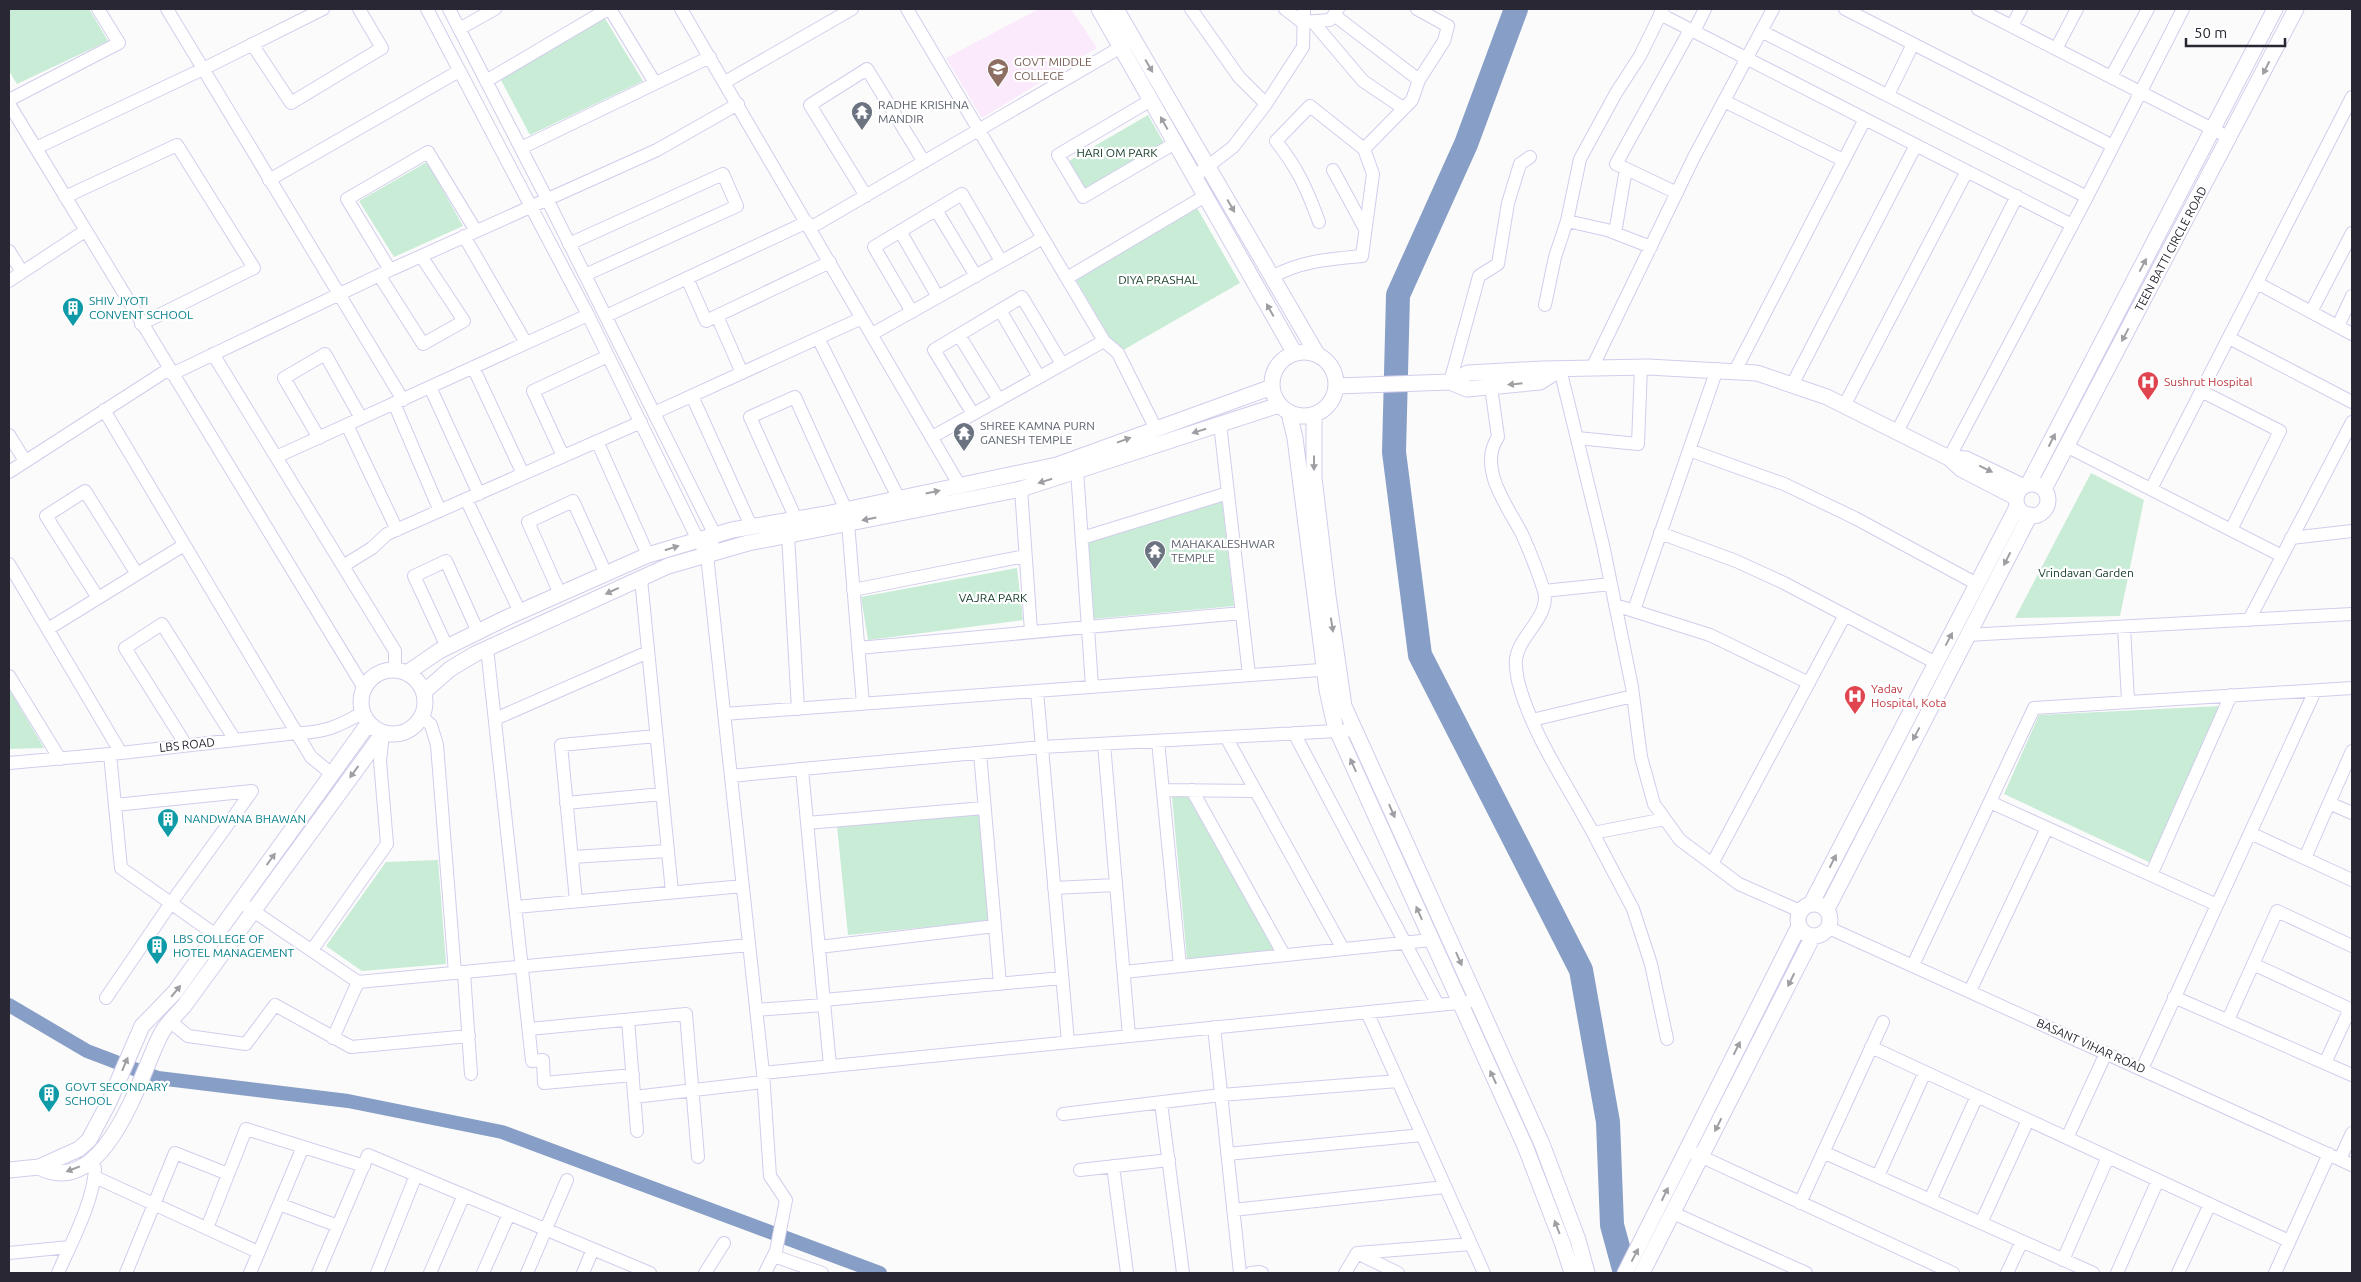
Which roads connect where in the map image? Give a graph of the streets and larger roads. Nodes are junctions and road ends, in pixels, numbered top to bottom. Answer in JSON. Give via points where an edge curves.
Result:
{"nodes":[{"id":1,"x":98,"y":9,"type":"edge"},
{"id":2,"x":167,"y":9,"type":"edge"},
{"id":3,"x":323,"y":9,"type":"edge"},
{"id":4,"x":359,"y":9,"type":"edge"},
{"id":5,"x":427,"y":9,"type":"edge"},
{"id":6,"x":449,"y":9,"type":"edge"},
{"id":7,"x":495,"y":9,"type":"edge"},
{"id":8,"x":609,"y":9,"type":"edge"},
{"id":9,"x":681,"y":9,"type":"edge"},
{"id":10,"x":852,"y":9,"type":"edge"},
{"id":11,"x":907,"y":9,"type":"edge"},
{"id":12,"x":1099,"y":9,"type":"edge"},
{"id":13,"x":1116,"y":9,"type":"edge"},
{"id":14,"x":1191,"y":9,"type":"edge"},
{"id":15,"x":1285,"y":9,"type":"edge"},
{"id":16,"x":1304,"y":9,"type":"edge"},
{"id":17,"x":1418,"y":9,"type":"edge"},
{"id":18,"x":1704,"y":9,"type":"edge"},
{"id":19,"x":1772,"y":9,"type":"edge"},
{"id":20,"x":1845,"y":9,"type":"edge"},
{"id":21,"x":1978,"y":9,"type":"edge"},
{"id":22,"x":2021,"y":9,"type":"edge"},
{"id":23,"x":2077,"y":9,"type":"edge"},
{"id":24,"x":2148,"y":9,"type":"edge"},
{"id":25,"x":2182,"y":9,"type":"edge"},
{"id":26,"x":2275,"y":9,"type":"edge"},
{"id":27,"x":2296,"y":9,"type":"edge"},
{"id":28,"x":1336,"y":12,"type":"edge"},
{"id":29,"x":1661,"y":12,"type":"edge"},
{"id":30,"x":1308,"y":22,"type":"junction"},
{"id":31,"x":2012,"y":26,"type":"junction"},
{"id":32,"x":459,"y":29,"type":"junction"},
{"id":33,"x":1692,"y":30,"type":"junction"},
{"id":34,"x":1761,"y":31,"type":"junction"},
{"id":35,"x":1127,"y":43,"type":"junction"},
{"id":36,"x":252,"y":44,"type":"junction"},
{"id":37,"x":1913,"y":44,"type":"junction"},
{"id":38,"x":2056,"y":49,"type":"junction"},
{"id":39,"x":710,"y":58,"type":"junction"},
{"id":40,"x":1746,"y":58,"type":"junction"},
{"id":41,"x":203,"y":70,"type":"junction"},
{"id":42,"x":459,"y":71,"type":"junction"},
{"id":43,"x":2111,"y":77,"type":"junction"},
{"id":44,"x":1419,"y":80,"type":"junction"},
{"id":45,"x":486,"y":81,"type":"junction"},
{"id":46,"x":725,"y":82,"type":"junction"},
{"id":47,"x":655,"y":83,"type":"junction"},
{"id":48,"x":2140,"y":92,"type":"junction"},
{"id":49,"x":1888,"y":95,"type":"junction"},
{"id":50,"x":2352,"y":97,"type":"edge"},
{"id":51,"x":9,"y":100,"type":"edge"},
{"id":52,"x":1151,"y":100,"type":"junction"},
{"id":53,"x":1724,"y":101,"type":"junction"},
{"id":54,"x":9,"y":104,"type":"edge"},
{"id":55,"x":738,"y":104,"type":"junction"},
{"id":56,"x":1266,"y":104,"type":"junction"},
{"id":57,"x":1403,"y":108,"type":"junction"},
{"id":58,"x":2348,"y":115,"type":"edge"},
{"id":59,"x":1865,"y":119,"type":"junction"},
{"id":60,"x":2212,"y":129,"type":"junction"},
{"id":61,"x":978,"y":130,"type":"junction"},
{"id":62,"x":2230,"y":138,"type":"junction"},
{"id":63,"x":1176,"y":143,"type":"junction"},
{"id":64,"x":1916,"y":145,"type":"junction"},
{"id":65,"x":2112,"y":146,"type":"junction"},
{"id":66,"x":36,"y":148,"type":"junction"},
{"id":67,"x":521,"y":148,"type":"junction"},
{"id":68,"x":1364,"y":149,"type":"junction"},
{"id":69,"x":1530,"y":157,"type":"dead end"},
{"id":70,"x":1843,"y":160,"type":"junction"},
{"id":71,"x":924,"y":162,"type":"junction"},
{"id":72,"x":1208,"y":168,"type":"junction"},
{"id":73,"x":1626,"y":169,"type":"junction"},
{"id":74,"x":1333,"y":170,"type":"dead end"},
{"id":75,"x":1967,"y":171,"type":"junction"},
{"id":76,"x":1194,"y":177,"type":"junction"},
{"id":77,"x":269,"y":180,"type":"junction"},
{"id":78,"x":1677,"y":193,"type":"junction"},
{"id":79,"x":866,"y":196,"type":"junction"},
{"id":80,"x":1206,"y":196,"type":"junction"},
{"id":81,"x":2017,"y":196,"type":"junction"},
{"id":82,"x":2087,"y":196,"type":"junction"},
{"id":83,"x":65,"y":197,"type":"junction"},
{"id":84,"x":547,"y":199,"type":"junction"},
{"id":85,"x":530,"y":206,"type":"junction"},
{"id":86,"x":936,"y":210,"type":"junction"},
{"id":87,"x":1567,"y":221,"type":"junction"},
{"id":88,"x":1319,"y":222,"type":"dead end"},
{"id":89,"x":809,"y":225,"type":"junction"},
{"id":90,"x":2072,"y":225,"type":"junction"},
{"id":91,"x":1365,"y":229,"type":"junction"},
{"id":92,"x":85,"y":230,"type":"junction"},
{"id":93,"x":900,"y":231,"type":"junction"},
{"id":94,"x":1615,"y":233,"type":"junction"},
{"id":95,"x":2352,"y":233,"type":"edge"},
{"id":96,"x":470,"y":234,"type":"junction"},
{"id":97,"x":1042,"y":238,"type":"junction"},
{"id":98,"x":569,"y":244,"type":"junction"},
{"id":99,"x":1650,"y":247,"type":"junction"},
{"id":100,"x":9,"y":250,"type":"edge"},
{"id":101,"x":421,"y":256,"type":"junction"},
{"id":102,"x":1001,"y":261,"type":"junction"},
{"id":103,"x":830,"y":262,"type":"junction"},
{"id":104,"x":22,"y":272,"type":"junction"},
{"id":105,"x":385,"y":272,"type":"junction"},
{"id":106,"x":585,"y":275,"type":"junction"},
{"id":107,"x":976,"y":276,"type":"junction"},
{"id":108,"x":1272,"y":276,"type":"junction"},
{"id":109,"x":687,"y":278,"type":"junction"},
{"id":110,"x":1067,"y":278,"type":"junction"},
{"id":111,"x":9,"y":281,"type":"edge"},
{"id":112,"x":2257,"y":282,"type":"junction"},
{"id":113,"x":338,"y":295,"type":"junction"},
{"id":114,"x":2352,"y":296,"type":"edge"},
{"id":115,"x":938,"y":297,"type":"junction"},
{"id":116,"x":1546,"y":305,"type":"dead end"},
{"id":117,"x":1000,"y":310,"type":"junction"},
{"id":118,"x":912,"y":312,"type":"junction"},
{"id":119,"x":2311,"y":312,"type":"junction"},
{"id":120,"x":588,"y":315,"type":"junction"},
{"id":121,"x":606,"y":316,"type":"junction"},
{"id":122,"x":717,"y":316,"type":"junction"},
{"id":123,"x":862,"y":318,"type":"junction"},
{"id":124,"x":142,"y":324,"type":"junction"},
{"id":125,"x":2338,"y":326,"type":"junction"},
{"id":126,"x":872,"y":334,"type":"junction"},
{"id":127,"x":2352,"y":334,"type":"edge"},
{"id":128,"x":959,"y":335,"type":"junction"},
{"id":129,"x":818,"y":338,"type":"junction"},
{"id":130,"x":2229,"y":338,"type":"junction"},
{"id":131,"x":1104,"y":341,"type":"junction"},
{"id":132,"x":526,"y":343,"type":"junction"},
{"id":133,"x":1294,"y":352,"type":"junction"},
{"id":134,"x":213,"y":354,"type":"junction"},
{"id":135,"x":1317,"y":354,"type":"junction"},
{"id":136,"x":608,"y":356,"type":"junction"},
{"id":137,"x":1062,"y":364,"type":"junction"},
{"id":138,"x":473,"y":367,"type":"junction"},
{"id":139,"x":1641,"y":367,"type":"junction"},
{"id":140,"x":1592,"y":368,"type":"junction"},
{"id":141,"x":1560,"y":369,"type":"junction"},
{"id":142,"x":1717,"y":369,"type":"junction"},
{"id":143,"x":170,"y":371,"type":"junction"},
{"id":144,"x":1735,"y":371,"type":"junction"},
{"id":145,"x":742,"y":373,"type":"junction"},
{"id":146,"x":1039,"y":377,"type":"junction"},
{"id":147,"x":1450,"y":382,"type":"junction"},
{"id":148,"x":1792,"y":385,"type":"junction"},
{"id":149,"x":1336,"y":386,"type":"junction"},
{"id":150,"x":430,"y":387,"type":"junction"},
{"id":151,"x":1272,"y":387,"type":"junction"},
{"id":152,"x":1491,"y":387,"type":"junction"},
{"id":153,"x":2201,"y":391,"type":"junction"},
{"id":154,"x":692,"y":396,"type":"junction"},
{"id":155,"x":998,"y":400,"type":"junction"},
{"id":156,"x":398,"y":401,"type":"junction"},
{"id":157,"x":2352,"y":402,"type":"edge"},
{"id":158,"x":1844,"y":406,"type":"junction"},
{"id":159,"x":1284,"y":409,"type":"junction"},
{"id":160,"x":104,"y":410,"type":"junction"},
{"id":161,"x":654,"y":413,"type":"junction"},
{"id":162,"x":973,"y":414,"type":"junction"},
{"id":163,"x":1314,"y":414,"type":"junction"},
{"id":164,"x":361,"y":418,"type":"junction"},
{"id":165,"x":640,"y":422,"type":"junction"},
{"id":166,"x":2352,"y":422,"type":"edge"},
{"id":167,"x":1220,"y":424,"type":"junction"},
{"id":168,"x":347,"y":425,"type":"junction"},
{"id":169,"x":1156,"y":429,"type":"junction"},
{"id":170,"x":1897,"y":432,"type":"junction"},
{"id":171,"x":9,"y":435,"type":"edge"},
{"id":172,"x":932,"y":437,"type":"junction"},
{"id":173,"x":319,"y":438,"type":"junction"},
{"id":174,"x":1577,"y":438,"type":"junction"},
{"id":175,"x":597,"y":441,"type":"junction"},
{"id":176,"x":2066,"y":446,"type":"junction"},
{"id":177,"x":1689,"y":450,"type":"junction"},
{"id":178,"x":563,"y":456,"type":"junction"},
{"id":179,"x":276,"y":457,"type":"junction"},
{"id":180,"x":1949,"y":458,"type":"junction"},
{"id":181,"x":25,"y":461,"type":"junction"},
{"id":182,"x":1077,"y":470,"type":"junction"},
{"id":183,"x":9,"y":472,"type":"edge"},
{"id":184,"x":523,"y":474,"type":"junction"},
{"id":185,"x":960,"y":486,"type":"junction"},
{"id":186,"x":1021,"y":488,"type":"junction"},
{"id":187,"x":2151,"y":489,"type":"junction"},
{"id":188,"x":1228,"y":493,"type":"junction"},
{"id":189,"x":479,"y":494,"type":"junction"},
{"id":190,"x":2026,"y":496,"type":"junction"},
{"id":191,"x":466,"y":499,"type":"junction"},
{"id":192,"x":899,"y":499,"type":"junction"},
{"id":193,"x":440,"y":511,"type":"junction"},
{"id":194,"x":847,"y":516,"type":"junction"},
{"id":195,"x":796,"y":519,"type":"junction"},
{"id":196,"x":751,"y":526,"type":"junction"},
{"id":197,"x":397,"y":530,"type":"junction"},
{"id":198,"x":2231,"y":530,"type":"junction"},
{"id":199,"x":2352,"y":531,"type":"edge"},
{"id":200,"x":1660,"y":533,"type":"junction"},
{"id":201,"x":715,"y":535,"type":"junction"},
{"id":202,"x":788,"y":535,"type":"junction"},
{"id":203,"x":1082,"y":538,"type":"junction"},
{"id":204,"x":2291,"y":538,"type":"junction"},
{"id":205,"x":698,"y":540,"type":"junction"},
{"id":206,"x":184,"y":545,"type":"junction"},
{"id":207,"x":648,"y":555,"type":"junction"},
{"id":208,"x":708,"y":555,"type":"junction"},
{"id":209,"x":1025,"y":556,"type":"junction"},
{"id":210,"x":2282,"y":556,"type":"junction"},
{"id":211,"x":9,"y":564,"type":"edge"},
{"id":212,"x":343,"y":566,"type":"junction"},
{"id":213,"x":137,"y":574,"type":"junction"},
{"id":214,"x":606,"y":574,"type":"junction"},
{"id":215,"x":641,"y":579,"type":"junction"},
{"id":216,"x":1611,"y":584,"type":"junction"},
{"id":217,"x":1977,"y":584,"type":"junction"},
{"id":218,"x":854,"y":590,"type":"junction"},
{"id":219,"x":1544,"y":590,"type":"junction"},
{"id":220,"x":560,"y":594,"type":"junction"},
{"id":221,"x":98,"y":598,"type":"junction"},
{"id":222,"x":1615,"y":605,"type":"junction"},
{"id":223,"x":1634,"y":610,"type":"junction"},
{"id":224,"x":520,"y":612,"type":"junction"},
{"id":225,"x":1242,"y":613,"type":"junction"},
{"id":226,"x":2352,"y":614,"type":"edge"},
{"id":227,"x":1845,"y":615,"type":"junction"},
{"id":228,"x":2248,"y":620,"type":"junction"},
{"id":229,"x":1088,"y":627,"type":"junction"},
{"id":230,"x":2124,"y":627,"type":"junction"},
{"id":231,"x":48,"y":629,"type":"junction"},
{"id":232,"x":1031,"y":631,"type":"junction"},
{"id":233,"x":478,"y":632,"type":"junction"},
{"id":234,"x":1967,"y":636,"type":"junction"},
{"id":235,"x":447,"y":647,"type":"junction"},
{"id":236,"x":487,"y":648,"type":"junction"},
{"id":237,"x":858,"y":648,"type":"junction"},
{"id":238,"x":648,"y":652,"type":"junction"},
{"id":239,"x":1936,"y":663,"type":"junction"},
{"id":240,"x":1331,"y":669,"type":"junction"},
{"id":241,"x":401,"y":671,"type":"junction"},
{"id":242,"x":1249,"y":675,"type":"junction"},
{"id":243,"x":9,"y":676,"type":"edge"},
{"id":244,"x":1809,"y":683,"type":"junction"},
{"id":245,"x":1092,"y":686,"type":"junction"},
{"id":246,"x":364,"y":688,"type":"junction"},
{"id":247,"x":2352,"y":688,"type":"edge"},
{"id":248,"x":2315,"y":690,"type":"junction"},
{"id":249,"x":1037,"y":691,"type":"junction"},
{"id":250,"x":424,"y":692,"type":"junction"},
{"id":251,"x":2231,"y":695,"type":"junction"},
{"id":252,"x":1634,"y":696,"type":"junction"},
{"id":253,"x":2128,"y":701,"type":"junction"},
{"id":254,"x":863,"y":704,"type":"junction"},
{"id":255,"x":798,"y":709,"type":"junction"},
{"id":256,"x":724,"y":714,"type":"junction"},
{"id":257,"x":422,"y":717,"type":"junction"},
{"id":258,"x":365,"y":718,"type":"junction"},
{"id":259,"x":495,"y":719,"type":"junction"},
{"id":260,"x":1532,"y":720,"type":"junction"},
{"id":261,"x":1355,"y":730,"type":"junction"},
{"id":262,"x":1338,"y":731,"type":"junction"},
{"id":263,"x":297,"y":733,"type":"junction"},
{"id":264,"x":383,"y":733,"type":"junction"},
{"id":265,"x":1294,"y":733,"type":"junction"},
{"id":266,"x":656,"y":736,"type":"junction"},
{"id":267,"x":1226,"y":737,"type":"junction"},
{"id":268,"x":235,"y":740,"type":"junction"},
{"id":269,"x":1158,"y":741,"type":"junction"},
{"id":270,"x":1104,"y":744,"type":"junction"},
{"id":271,"x":186,"y":745,"type":"junction"},
{"id":272,"x":1042,"y":747,"type":"junction"},
{"id":273,"x":2352,"y":751,"type":"edge"},
{"id":274,"x":980,"y":753,"type":"junction"},
{"id":275,"x":115,"y":754,"type":"junction"},
{"id":276,"x":60,"y":759,"type":"junction"},
{"id":277,"x":9,"y":762,"type":"edge"},
{"id":278,"x":802,"y":769,"type":"junction"},
{"id":279,"x":332,"y":774,"type":"junction"},
{"id":280,"x":731,"y":776,"type":"junction"},
{"id":281,"x":1163,"y":790,"type":"junction"},
{"id":282,"x":1192,"y":790,"type":"junction"},
{"id":283,"x":1256,"y":791,"type":"junction"},
{"id":284,"x":662,"y":794,"type":"junction"},
{"id":285,"x":1990,"y":802,"type":"junction"},
{"id":286,"x":566,"y":803,"type":"junction"},
{"id":287,"x":2329,"y":803,"type":"junction"},
{"id":288,"x":115,"y":805,"type":"junction"},
{"id":289,"x":984,"y":808,"type":"junction"},
{"id":290,"x":2352,"y":814,"type":"edge"},
{"id":291,"x":1665,"y":819,"type":"junction"},
{"id":292,"x":807,"y":823,"type":"junction"},
{"id":293,"x":2047,"y":828,"type":"junction"},
{"id":294,"x":1593,"y":833,"type":"junction"},
{"id":295,"x":2250,"y":833,"type":"junction"},
{"id":296,"x":668,"y":851,"type":"junction"},
{"id":297,"x":572,"y":857,"type":"junction"},
{"id":298,"x":2305,"y":858,"type":"junction"},
{"id":299,"x":1712,"y":864,"type":"junction"},
{"id":300,"x":2152,"y":875,"type":"junction"},
{"id":301,"x":2352,"y":880,"type":"edge"},
{"id":302,"x":1116,"y":885,"type":"junction"},
{"id":303,"x":743,"y":886,"type":"junction"},
{"id":304,"x":1054,"y":888,"type":"junction"},
{"id":305,"x":672,"y":892,"type":"junction"},
{"id":306,"x":576,"y":901,"type":"junction"},
{"id":307,"x":240,"y":902,"type":"junction"},
{"id":308,"x":171,"y":903,"type":"junction"},
{"id":309,"x":2217,"y":905,"type":"junction"},
{"id":310,"x":516,"y":906,"type":"junction"},
{"id":311,"x":1826,"y":909,"type":"junction"},
{"id":312,"x":254,"y":910,"type":"junction"},
{"id":313,"x":1803,"y":914,"type":"junction"},
{"id":314,"x":995,"y":926,"type":"junction"},
{"id":315,"x":1829,"y":928,"type":"junction"},
{"id":316,"x":216,"y":935,"type":"junction"},
{"id":317,"x":1813,"y":936,"type":"junction"},
{"id":318,"x":1431,"y":940,"type":"junction"},
{"id":319,"x":1406,"y":943,"type":"junction"},
{"id":320,"x":749,"y":945,"type":"junction"},
{"id":321,"x":2352,"y":946,"type":"edge"},
{"id":322,"x":819,"y":947,"type":"junction"},
{"id":323,"x":1343,"y":949,"type":"junction"},
{"id":324,"x":312,"y":950,"type":"junction"},
{"id":325,"x":1284,"y":955,"type":"junction"},
{"id":326,"x":2253,"y":964,"type":"junction"},
{"id":327,"x":1913,"y":965,"type":"junction"},
{"id":328,"x":1180,"y":966,"type":"junction"},
{"id":329,"x":523,"y":967,"type":"junction"},
{"id":330,"x":1124,"y":972,"type":"junction"},
{"id":331,"x":460,"y":973,"type":"junction"},
{"id":332,"x":1062,"y":978,"type":"junction"},
{"id":333,"x":358,"y":982,"type":"junction"},
{"id":334,"x":1000,"y":984,"type":"junction"},
{"id":335,"x":1970,"y":991,"type":"junction"},
{"id":336,"x":2174,"y":997,"type":"junction"},
{"id":337,"x":106,"y":998,"type":"dead end"},
{"id":338,"x":1478,"y":1001,"type":"junction"},
{"id":339,"x":1459,"y":1002,"type":"junction"},
{"id":340,"x":824,"y":1003,"type":"junction"},
{"id":341,"x":1438,"y":1005,"type":"junction"},
{"id":342,"x":756,"y":1010,"type":"junction"},
{"id":343,"x":1367,"y":1012,"type":"junction"},
{"id":344,"x":628,"y":1020,"type":"junction"},
{"id":345,"x":2228,"y":1020,"type":"junction"},
{"id":346,"x":1883,"y":1022,"type":"dead end"},
{"id":347,"x":166,"y":1027,"type":"junction"},
{"id":348,"x":1214,"y":1027,"type":"junction"},
{"id":349,"x":529,"y":1029,"type":"junction"},
{"id":350,"x":469,"y":1036,"type":"junction"},
{"id":351,"x":1129,"y":1036,"type":"junction"},
{"id":352,"x":333,"y":1038,"type":"junction"},
{"id":353,"x":1667,"y":1039,"type":"dead end"},
{"id":354,"x":1068,"y":1042,"type":"junction"},
{"id":355,"x":1871,"y":1047,"type":"junction"},
{"id":356,"x":2106,"y":1053,"type":"junction"},
{"id":357,"x":2325,"y":1063,"type":"junction"},
{"id":358,"x":830,"y":1066,"type":"junction"},
{"id":359,"x":2142,"y":1069,"type":"junction"},
{"id":360,"x":1925,"y":1072,"type":"junction"},
{"id":361,"x":471,"y":1074,"type":"dead end"},
{"id":362,"x":632,"y":1075,"type":"junction"},
{"id":363,"x":2352,"y":1075,"type":"edge"},
{"id":364,"x":763,"y":1077,"type":"junction"},
{"id":365,"x":1398,"y":1081,"type":"junction"},
{"id":366,"x":692,"y":1089,"type":"junction"},
{"id":367,"x":634,"y":1096,"type":"junction"},
{"id":368,"x":1221,"y":1096,"type":"junction"},
{"id":369,"x":1977,"y":1096,"type":"junction"},
{"id":370,"x":1161,"y":1103,"type":"junction"},
{"id":371,"x":1064,"y":1114,"type":"dead end"},
{"id":372,"x":2028,"y":1120,"type":"junction"},
{"id":373,"x":636,"y":1131,"type":"dead end"},
{"id":374,"x":2352,"y":1134,"type":"edge"},
{"id":375,"x":1422,"y":1135,"type":"junction"},
{"id":376,"x":2067,"y":1138,"type":"junction"},
{"id":377,"x":89,"y":1140,"type":"junction"},
{"id":378,"x":304,"y":1147,"type":"junction"},
{"id":379,"x":1687,"y":1150,"type":"junction"},
{"id":380,"x":1823,"y":1152,"type":"junction"},
{"id":381,"x":1227,"y":1154,"type":"junction"},
{"id":382,"x":96,"y":1156,"type":"junction"},
{"id":383,"x":698,"y":1157,"type":"dead end"},
{"id":384,"x":1702,"y":1157,"type":"junction"},
{"id":385,"x":2108,"y":1157,"type":"junction"},
{"id":386,"x":2340,"y":1159,"type":"edge"},
{"id":387,"x":366,"y":1160,"type":"junction"},
{"id":388,"x":1169,"y":1160,"type":"junction"},
{"id":389,"x":1113,"y":1166,"type":"junction"},
{"id":390,"x":39,"y":1167,"type":"junction"},
{"id":391,"x":9,"y":1170,"type":"edge"},
{"id":392,"x":1080,"y":1170,"type":"dead end"},
{"id":393,"x":228,"y":1174,"type":"junction"},
{"id":394,"x":416,"y":1175,"type":"junction"},
{"id":395,"x":1878,"y":1176,"type":"junction"},
{"id":396,"x":95,"y":1177,"type":"junction"},
{"id":397,"x":567,"y":1180,"type":"dead end"},
{"id":398,"x":2158,"y":1180,"type":"junction"},
{"id":399,"x":1445,"y":1187,"type":"junction"},
{"id":400,"x":464,"y":1195,"type":"junction"},
{"id":401,"x":1930,"y":1200,"type":"junction"},
{"id":402,"x":1800,"y":1202,"type":"junction"},
{"id":403,"x":154,"y":1204,"type":"junction"},
{"id":404,"x":279,"y":1204,"type":"junction"},
{"id":405,"x":2210,"y":1204,"type":"junction"},
{"id":406,"x":1233,"y":1210,"type":"junction"},
{"id":407,"x":1673,"y":1213,"type":"junction"},
{"id":408,"x":509,"y":1214,"type":"junction"},
{"id":409,"x":1981,"y":1223,"type":"junction"},
{"id":410,"x":338,"y":1226,"type":"junction"},
{"id":411,"x":207,"y":1228,"type":"junction"},
{"id":412,"x":546,"y":1230,"type":"junction"},
{"id":413,"x":2022,"y":1241,"type":"junction"},
{"id":414,"x":2289,"y":1241,"type":"junction"},
{"id":415,"x":724,"y":1243,"type":"dead end"},
{"id":416,"x":1471,"y":1244,"type":"junction"},
{"id":417,"x":69,"y":1246,"type":"junction"},
{"id":418,"x":593,"y":1249,"type":"junction"},
{"id":419,"x":258,"y":1252,"type":"junction"},
{"id":420,"x":9,"y":1253,"type":"edge"},
{"id":421,"x":1357,"y":1253,"type":"junction"},
{"id":422,"x":775,"y":1254,"type":"junction"},
{"id":423,"x":2063,"y":1260,"type":"junction"},
{"id":424,"x":127,"y":1270,"type":"edge"},
{"id":425,"x":644,"y":1272,"type":"edge"},
{"id":426,"x":58,"y":1273,"type":"edge"},
{"id":427,"x":140,"y":1273,"type":"edge"},
{"id":428,"x":250,"y":1273,"type":"edge"},
{"id":429,"x":318,"y":1273,"type":"edge"},
{"id":430,"x":377,"y":1273,"type":"edge"},
{"id":431,"x":430,"y":1273,"type":"edge"},
{"id":432,"x":483,"y":1273,"type":"edge"},
{"id":433,"x":527,"y":1273,"type":"edge"},
{"id":434,"x":583,"y":1273,"type":"edge"},
{"id":435,"x":705,"y":1273,"type":"edge"},
{"id":436,"x":765,"y":1273,"type":"edge"},
{"id":437,"x":822,"y":1273,"type":"edge"},
{"id":438,"x":1127,"y":1273,"type":"edge"},
{"id":439,"x":1183,"y":1273,"type":"edge"},
{"id":440,"x":1240,"y":1273,"type":"edge"},
{"id":441,"x":1250,"y":1273,"type":"edge"},
{"id":442,"x":1262,"y":1273,"type":"edge"},
{"id":443,"x":1345,"y":1273,"type":"edge"},
{"id":444,"x":1398,"y":1273,"type":"edge"},
{"id":445,"x":1484,"y":1273,"type":"edge"},
{"id":446,"x":1572,"y":1273,"type":"edge"},
{"id":447,"x":1587,"y":1273,"type":"edge"},
{"id":448,"x":1625,"y":1273,"type":"edge"},
{"id":449,"x":1642,"y":1273,"type":"edge"},
{"id":450,"x":1806,"y":1273,"type":"edge"},
{"id":451,"x":1953,"y":1273,"type":"edge"},
{"id":452,"x":2007,"y":1273,"type":"edge"},
{"id":453,"x":2094,"y":1273,"type":"edge"},
{"id":454,"x":2116,"y":1273,"type":"edge"},
{"id":455,"x":2178,"y":1273,"type":"edge"},
{"id":456,"x":2274,"y":1273,"type":"edge"}],
"edges":[{"from":1,"to":51,"type":"street","via":[[119,43]]},
{"from":2,"to":41,"type":"street"},
{"from":3,"to":36,"type":"street"},
{"from":4,"to":36,"type":"street","via":[[382,48],[291,103]]},
{"from":5,"to":42,"type":"street"},
{"from":6,"to":32,"type":"street"},
{"from":7,"to":32,"type":"street"},
{"from":8,"to":45,"type":"street"},
{"from":8,"to":47,"type":"street"},
{"from":9,"to":39,"type":"street"},
{"from":10,"to":46,"type":"street"},
{"from":11,"to":61,"type":"street"},
{"from":12,"to":35,"type":"street"},
{"from":13,"to":35,"type":"street"},
{"from":14,"to":56,"type":"street","via":[[1239,76]]},
{"from":15,"to":30,"type":"street"},
{"from":16,"to":30,"type":"street"},
{"from":17,"to":44,"type":"street","via":[[1448,26],[1444,41]]},
{"from":18,"to":33,"type":"street"},
{"from":19,"to":34,"type":"street"},
{"from":20,"to":37,"type":"street"},
{"from":21,"to":31,"type":"street"},
{"from":22,"to":31,"type":"street"},
{"from":23,"to":38,"type":"street"},
{"from":24,"to":43,"type":"street"},
{"from":25,"to":48,"type":"street"},
{"from":26,"to":60,"type":"street"},
{"from":27,"to":62,"type":"street","name":"TEEN BATTI CIRCLE ROAD","one_way":true},
{"from":28,"to":30,"type":"street","via":[[1330,20]]},
{"from":28,"to":44,"type":"street"},
{"from":29,"to":33,"type":"street"},
{"from":29,"to":87,"type":"street","via":[[1640,56],[1580,159]]},
{"from":30,"to":56,"type":"street","via":[[1303,47]]},
{"from":30,"to":57,"type":"street","via":[[1363,81]]},
{"from":31,"to":38,"type":"street"},
{"from":32,"to":45,"type":"street"},
{"from":33,"to":40,"type":"street"},
{"from":33,"to":73,"type":"street","via":[[1616,164]]},
{"from":34,"to":40,"type":"street"},
{"from":34,"to":49,"type":"street"},
{"from":35,"to":52,"type":"street"},
{"from":35,"to":61,"type":"street"},
{"from":35,"to":72,"type":"street","one_way":true},
{"from":36,"to":41,"type":"street"},
{"from":37,"to":49,"type":"street"},
{"from":37,"to":65,"type":"street"},
{"from":38,"to":43,"type":"street"},
{"from":39,"to":46,"type":"street"},
{"from":39,"to":47,"type":"street"},
{"from":40,"to":53,"type":"street"},
{"from":40,"to":59,"type":"street"},
{"from":41,"to":66,"type":"street"},
{"from":41,"to":77,"type":"street"},
{"from":42,"to":77,"type":"street"},
{"from":42,"to":85,"type":"street"},
{"from":43,"to":48,"type":"street"},
{"from":44,"to":57,"type":"street","via":[[1412,100]]},
{"from":45,"to":67,"type":"street"},
{"from":46,"to":55,"type":"street"},
{"from":47,"to":67,"type":"street"},
{"from":48,"to":60,"type":"street"},
{"from":48,"to":65,"type":"street"},
{"from":49,"to":82,"type":"street"},
{"from":50,"to":58,"type":"street"},
{"from":63,"to":52,"type":"street","one_way":true},
{"from":52,"to":63,"type":"street","via":[[1058,155],[1083,198]]},
{"from":53,"to":70,"type":"street"},
{"from":53,"to":78,"type":"street"},
{"from":54,"to":66,"type":"street"},
{"from":55,"to":84,"type":"street","via":[[657,150]]},
{"from":55,"to":89,"type":"street"},
{"from":56,"to":72,"type":"street","via":[[1234,147]]},
{"from":57,"to":68,"type":"street"},
{"from":58,"to":112,"type":"street"},
{"from":59,"to":64,"type":"street"},
{"from":59,"to":70,"type":"street"},
{"from":60,"to":62,"type":"street"},
{"from":190,"to":60,"type":"street","one_way":true},
{"from":61,"to":71,"type":"street"},
{"from":61,"to":97,"type":"street"},
{"from":62,"to":176,"type":"street","name":"TEEN BATTI CIRCLE ROAD","one_way":true},
{"from":63,"to":76,"type":"street"},
{"from":64,"to":75,"type":"street"},
{"from":64,"to":148,"type":"street"},
{"from":65,"to":82,"type":"street"},
{"from":66,"to":83,"type":"street"},
{"from":67,"to":84,"type":"street"},
{"from":68,"to":88,"type":"street","via":[[1310,106],[1276,141],[1295,165]]},
{"from":68,"to":91,"type":"street","via":[[1373,174]]},
{"from":69,"to":147,"type":"street","via":[[1520,164],[1508,203],[1498,264],[1479,276]]},
{"from":70,"to":144,"type":"street"},
{"from":71,"to":79,"type":"street"},
{"from":71,"to":79,"type":"street","via":[[867,69],[810,105]]},
{"from":72,"to":76,"type":"street"},
{"from":72,"to":108,"type":"street","one_way":true},
{"from":73,"to":78,"type":"street"},
{"from":73,"to":94,"type":"street"},
{"from":74,"to":91,"type":"street"},
{"from":75,"to":81,"type":"street"},
{"from":75,"to":158,"type":"street"},
{"from":76,"to":80,"type":"street"},
{"from":77,"to":113,"type":"street"},
{"from":78,"to":99,"type":"street"},
{"from":79,"to":89,"type":"street"},
{"from":80,"to":110,"type":"street"},
{"from":133,"to":80,"type":"street","one_way":true},
{"from":81,"to":90,"type":"street"},
{"from":81,"to":170,"type":"street"},
{"from":82,"to":90,"type":"street"},
{"from":83,"to":92,"type":"street"},
{"from":83,"to":124,"type":"street","via":[[177,145],[254,268]]},
{"from":84,"to":85,"type":"street"},
{"from":84,"to":98,"type":"street"},
{"from":85,"to":96,"type":"street"},
{"from":85,"to":120,"type":"street"},
{"from":86,"to":93,"type":"street"},
{"from":86,"to":102,"type":"street","via":[[962,194]]},
{"from":86,"to":107,"type":"street"},
{"from":87,"to":94,"type":"street"},
{"from":87,"to":116,"type":"street","via":[[1555,257]]},
{"from":89,"to":103,"type":"street"},
{"from":89,"to":109,"type":"street"},
{"from":90,"to":180,"type":"street"},
{"from":91,"to":108,"type":"street","via":[[1362,256],[1317,261]]},
{"from":92,"to":104,"type":"street"},
{"from":92,"to":124,"type":"street"},
{"from":93,"to":115,"type":"street"},
{"from":93,"to":118,"type":"street","via":[[874,247]]},
{"from":94,"to":99,"type":"street"},
{"from":95,"to":119,"type":"street"},
{"from":96,"to":101,"type":"street"},
{"from":96,"to":105,"type":"street","via":[[428,152],[347,199]]},
{"from":96,"to":132,"type":"street"},
{"from":97,"to":102,"type":"street"},
{"from":97,"to":110,"type":"street"},
{"from":98,"to":106,"type":"street"},
{"from":98,"to":106,"type":"street","via":[[723,174],[737,206]]},
{"from":99,"to":140,"type":"street"},
{"from":100,"to":104,"type":"street"},
{"from":101,"to":105,"type":"street"},
{"from":101,"to":105,"type":"street","via":[[464,321],[423,344]]},
{"from":102,"to":107,"type":"street"},
{"from":103,"to":122,"type":"street"},
{"from":103,"to":123,"type":"street"},
{"from":104,"to":111,"type":"street"},
{"from":105,"to":113,"type":"street"},
{"from":106,"to":121,"type":"street"},
{"from":107,"to":115,"type":"street"},
{"from":108,"to":135,"type":"street"},
{"from":109,"to":121,"type":"street"},
{"from":109,"to":122,"type":"street","via":[[706,321]]},
{"from":110,"to":131,"type":"street"},
{"from":112,"to":119,"type":"street"},
{"from":112,"to":130,"type":"street"},
{"from":113,"to":134,"type":"street"},
{"from":113,"to":156,"type":"street"},
{"from":114,"to":125,"type":"street"},
{"from":115,"to":118,"type":"street"},
{"from":117,"to":128,"type":"street"},
{"from":117,"to":137,"type":"street","via":[[1022,297]]},
{"from":117,"to":146,"type":"street"},
{"from":118,"to":126,"type":"street"},
{"from":119,"to":125,"type":"street"},
{"from":120,"to":132,"type":"street"},
{"from":120,"to":136,"type":"street"},
{"from":121,"to":161,"type":"street"},
{"from":122,"to":145,"type":"street"},
{"from":123,"to":126,"type":"street"},
{"from":123,"to":129,"type":"street"},
{"from":124,"to":143,"type":"street"},
{"from":125,"to":127,"type":"street"},
{"from":126,"to":172,"type":"street"},
{"from":128,"to":155,"type":"street"},
{"from":128,"to":162,"type":"street","via":[[934,350]]},
{"from":129,"to":145,"type":"street"},
{"from":129,"to":192,"type":"street"},
{"from":130,"to":153,"type":"street"},
{"from":130,"to":157,"type":"street"},
{"from":131,"to":137,"type":"street"},
{"from":131,"to":169,"type":"street","via":[[1118,353]]},
{"from":132,"to":138,"type":"street"},
{"from":133,"to":135,"type":"street"},
{"from":133,"to":151,"type":"street","via":[[1274,369]]},
{"from":134,"to":143,"type":"street"},
{"from":134,"to":179,"type":"street"},
{"from":135,"to":149,"type":"street","via":[[1335,373]]},
{"from":136,"to":165,"type":"street"},
{"from":136,"to":178,"type":"street","via":[[533,391]]},
{"from":137,"to":146,"type":"street"},
{"from":138,"to":150,"type":"street"},
{"from":138,"to":184,"type":"street"},
{"from":139,"to":140,"type":"street"},
{"from":139,"to":142,"type":"street"},
{"from":139,"to":174,"type":"street","via":[[1638,444]]},
{"from":140,"to":141,"type":"street"},
{"from":141,"to":147,"type":"street","via":[[1468,373]]},
{"from":141,"to":152,"type":"street","one_way":true,"via":[[1540,382]]},
{"from":141,"to":174,"type":"street"},
{"from":142,"to":144,"type":"street"},
{"from":142,"to":177,"type":"street"},
{"from":143,"to":160,"type":"street"},
{"from":143,"to":246,"type":"street"},
{"from":144,"to":148,"type":"street","via":[[1757,373]]},
{"from":145,"to":154,"type":"street"},
{"from":146,"to":155,"type":"street"},
{"from":147,"to":149,"type":"street"},
{"from":147,"to":152,"type":"street","via":[[1467,389]]},
{"from":148,"to":158,"type":"street"},
{"from":149,"to":163,"type":"street","via":[[1333,398]]},
{"from":150,"to":156,"type":"street"},
{"from":150,"to":189,"type":"street"},
{"from":151,"to":159,"type":"street","via":[[1272,394]]},
{"from":151,"to":169,"type":"street"},
{"from":152,"to":219,"type":"street","via":[[1498,437],[1493,445],[1491,464],[1502,500],[1522,535]]},
{"from":153,"to":187,"type":"street"},
{"from":153,"to":198,"type":"street","via":[[2280,431]]},
{"from":154,"to":161,"type":"street"},
{"from":154,"to":196,"type":"street"},
{"from":155,"to":162,"type":"street"},
{"from":156,"to":164,"type":"street"},
{"from":156,"to":193,"type":"street"},
{"from":158,"to":170,"type":"street"},
{"from":159,"to":163,"type":"street","via":[[1301,416]]},
{"from":159,"to":167,"type":"street"},
{"from":159,"to":240,"type":"street","via":[[1295,438]]},
{"from":160,"to":181,"type":"street"},
{"from":160,"to":206,"type":"street"},
{"from":161,"to":201,"type":"street"},
{"from":162,"to":172,"type":"street"},
{"from":163,"to":240,"type":"street","one_way":true,"via":[[1314,478],[1328,596]]},
{"from":164,"to":168,"type":"street"},
{"from":164,"to":173,"type":"street","via":[[325,354],[284,378]]},
{"from":165,"to":175,"type":"street"},
{"from":165,"to":205,"type":"street"},
{"from":166,"to":204,"type":"street"},
{"from":167,"to":182,"type":"street","one_way":true},
{"from":167,"to":188,"type":"street"},
{"from":168,"to":173,"type":"street"},
{"from":168,"to":197,"type":"street"},
{"from":185,"to":169,"type":"street","one_way":true,"via":[[1057,465]]},
{"from":170,"to":180,"type":"street"},
{"from":171,"to":181,"type":"street"},
{"from":172,"to":185,"type":"street"},
{"from":173,"to":179,"type":"street"},
{"from":174,"to":216,"type":"street"},
{"from":175,"to":178,"type":"street"},
{"from":175,"to":207,"type":"street"},
{"from":176,"to":187,"type":"street"},
{"from":176,"to":190,"type":"street","name":"TEEN BATTI CIRCLE ROAD"},
{"from":177,"to":200,"type":"street"},
{"from":177,"to":217,"type":"street","via":[[1784,484]]},
{"from":178,"to":184,"type":"street"},
{"from":179,"to":212,"type":"street"},
{"from":180,"to":190,"type":"street","via":[[1961,469]]},
{"from":181,"to":183,"type":"street"},
{"from":182,"to":186,"type":"street","one_way":true},
{"from":182,"to":203,"type":"street"},
{"from":184,"to":189,"type":"street"},
{"from":192,"to":185,"type":"street","one_way":true},
{"from":186,"to":194,"type":"street","one_way":true},
{"from":186,"to":209,"type":"street"},
{"from":187,"to":198,"type":"street"},
{"from":188,"to":203,"type":"street"},
{"from":188,"to":225,"type":"street"},
{"from":189,"to":191,"type":"street"},
{"from":190,"to":217,"type":"street"},
{"from":190,"to":234,"type":"street","one_way":true},
{"from":191,"to":193,"type":"street"},
{"from":191,"to":224,"type":"street"},
{"from":192,"to":194,"type":"street"},
{"from":193,"to":197,"type":"street"},
{"from":194,"to":195,"type":"street"},
{"from":194,"to":195,"type":"street","via":[[795,397],[750,417]]},
{"from":194,"to":202,"type":"street"},
{"from":194,"to":218,"type":"street"},
{"from":195,"to":196,"type":"street"},
{"from":196,"to":201,"type":"street"},
{"from":197,"to":212,"type":"street"},
{"from":198,"to":210,"type":"street"},
{"from":199,"to":204,"type":"street"},
{"from":200,"to":223,"type":"street"},
{"from":200,"to":227,"type":"street","via":[[1736,561]]},
{"from":201,"to":205,"type":"street"},
{"from":201,"to":208,"type":"street"},
{"from":202,"to":208,"type":"street"},
{"from":202,"to":255,"type":"street"},
{"from":203,"to":229,"type":"street"},
{"from":204,"to":210,"type":"street"},
{"from":207,"to":205,"type":"street","one_way":true},
{"from":205,"to":208,"type":"street"},
{"from":206,"to":213,"type":"street"},
{"from":206,"to":263,"type":"street"},
{"from":207,"to":214,"type":"street"},
{"from":208,"to":215,"type":"street","via":[[668,566]]},
{"from":208,"to":256,"type":"street"},
{"from":209,"to":218,"type":"street"},
{"from":209,"to":232,"type":"street"},
{"from":210,"to":228,"type":"street"},
{"from":211,"to":231,"type":"street"},
{"from":212,"to":241,"type":"street","via":[[395,651]]},
{"from":213,"to":221,"type":"street"},
{"from":213,"to":221,"type":"street","via":[[85,491],[46,516]]},
{"from":214,"to":220,"type":"street"},
{"from":214,"to":220,"type":"street","via":[[573,501],[528,522]]},
{"from":215,"to":236,"type":"street","one_way":true},
{"from":215,"to":238,"type":"street"},
{"from":216,"to":219,"type":"street"},
{"from":216,"to":222,"type":"street"},
{"from":239,"to":217,"type":"street","one_way":true},
{"from":218,"to":237,"type":"street"},
{"from":219,"to":260,"type":"street","via":[[1544,606],[1516,659],[1518,679]]},
{"from":220,"to":224,"type":"street"},
{"from":221,"to":231,"type":"street"},
{"from":222,"to":223,"type":"street"},
{"from":222,"to":252,"type":"street"},
{"from":223,"to":244,"type":"street","via":[[1710,635]]},
{"from":224,"to":233,"type":"street"},
{"from":225,"to":229,"type":"street"},
{"from":225,"to":242,"type":"street"},
{"from":226,"to":228,"type":"street"},
{"from":227,"to":239,"type":"street"},
{"from":227,"to":244,"type":"street"},
{"from":228,"to":230,"type":"street"},
{"from":229,"to":232,"type":"street"},
{"from":229,"to":245,"type":"street"},
{"from":230,"to":234,"type":"street"},
{"from":230,"to":253,"type":"street"},
{"from":231,"to":275,"type":"street"},
{"from":232,"to":237,"type":"street"},
{"from":233,"to":235,"type":"street"},
{"from":233,"to":235,"type":"street","via":[[446,561],[414,576]]},
{"from":234,"to":311,"type":"street","one_way":true},
{"from":235,"to":241,"type":"street"},
{"from":236,"to":250,"type":"street","via":[[450,670]]},
{"from":236,"to":259,"type":"street"},
{"from":237,"to":254,"type":"street"},
{"from":238,"to":259,"type":"street"},
{"from":238,"to":266,"type":"street"},
{"from":313,"to":239,"type":"street","one_way":true},
{"from":240,"to":242,"type":"street"},
{"from":240,"to":261,"type":"street"},
{"from":240,"to":262,"type":"street","via":[[1327,690]]},
{"from":241,"to":246,"type":"street","via":[[382,671]]},
{"from":241,"to":250,"type":"street","via":[[418,681]]},
{"from":242,"to":245,"type":"street"},
{"from":243,"to":276,"type":"street"},
{"from":244,"to":299,"type":"street"},
{"from":245,"to":249,"type":"street"},
{"from":246,"to":258,"type":"street","via":[[360,700]]},
{"from":247,"to":248,"type":"street"},
{"from":248,"to":251,"type":"street"},
{"from":248,"to":295,"type":"street"},
{"from":249,"to":254,"type":"street"},
{"from":249,"to":272,"type":"street"},
{"from":250,"to":257,"type":"street"},
{"from":251,"to":253,"type":"street"},
{"from":251,"to":300,"type":"street"},
{"from":252,"to":260,"type":"street"},
{"from":252,"to":291,"type":"street","via":[[1641,757],[1654,804]]},
{"from":253,"to":285,"type":"street","via":[[2034,708]]},
{"from":254,"to":255,"type":"street"},
{"from":255,"to":256,"type":"street"},
{"from":256,"to":280,"type":"street"},
{"from":257,"to":264,"type":"street","via":[[403,734]]},
{"from":257,"to":331,"type":"street","via":[[431,725],[437,745]]},
{"from":258,"to":263,"type":"street","name":"LBS ROAD","via":[[318,733]]},
{"from":258,"to":264,"type":"street"},
{"from":258,"to":279,"type":"street"},
{"from":259,"to":310,"type":"street"},
{"from":260,"to":294,"type":"street"},
{"from":261,"to":262,"type":"street"},
{"from":261,"to":338,"type":"street","one_way":true},
{"from":262,"to":265,"type":"street"},
{"from":318,"to":262,"type":"street","one_way":true},
{"from":263,"to":268,"type":"street","name":"LBS ROAD"},
{"from":263,"to":279,"type":"street","via":[[311,757]]},
{"from":264,"to":312,"type":"street","one_way":true},
{"from":264,"to":324,"type":"street","via":[[380,761],[387,844]]},
{"from":265,"to":267,"type":"street"},
{"from":265,"to":319,"type":"street"},
{"from":266,"to":284,"type":"street"},
{"from":266,"to":286,"type":"street","via":[[561,745]]},
{"from":267,"to":269,"type":"street"},
{"from":267,"to":283,"type":"street"},
{"from":268,"to":271,"type":"street","name":"LBS ROAD"},
{"from":268,"to":271,"type":"street","via":[[162,624],[125,648]]},
{"from":269,"to":270,"type":"street"},
{"from":269,"to":281,"type":"street"},
{"from":270,"to":272,"type":"street"},
{"from":270,"to":302,"type":"street"},
{"from":271,"to":275,"type":"street","name":"LBS ROAD"},
{"from":272,"to":274,"type":"street"},
{"from":272,"to":304,"type":"street"},
{"from":273,"to":287,"type":"street"},
{"from":274,"to":278,"type":"street"},
{"from":274,"to":289,"type":"street"},
{"from":275,"to":276,"type":"street","name":"LBS ROAD"},
{"from":275,"to":288,"type":"street"},
{"from":276,"to":277,"type":"street","name":"LBS ROAD"},
{"from":278,"to":280,"type":"street"},
{"from":278,"to":292,"type":"street"},
{"from":307,"to":279,"type":"street","one_way":true},
{"from":280,"to":303,"type":"street"},
{"from":281,"to":282,"type":"street"},
{"from":281,"to":328,"type":"street"},
{"from":282,"to":283,"type":"street"},
{"from":282,"to":325,"type":"street"},
{"from":283,"to":323,"type":"street"},
{"from":284,"to":286,"type":"street"},
{"from":284,"to":296,"type":"street"},
{"from":285,"to":293,"type":"street"},
{"from":285,"to":327,"type":"street"},
{"from":286,"to":297,"type":"street"},
{"from":287,"to":290,"type":"street"},
{"from":287,"to":298,"type":"street"},
{"from":288,"to":308,"type":"street","via":[[121,868]]},
{"from":288,"to":308,"type":"street","via":[[252,791]]},
{"from":289,"to":292,"type":"street"},
{"from":289,"to":314,"type":"street"},
{"from":291,"to":294,"type":"street"},
{"from":291,"to":299,"type":"street","via":[[1680,840]]},
{"from":292,"to":322,"type":"street"},
{"from":293,"to":300,"type":"street"},
{"from":293,"to":335,"type":"street"},
{"from":294,"to":353,"type":"street","via":[[1633,910],[1650,964]]},
{"from":295,"to":298,"type":"street"},
{"from":295,"to":309,"type":"street"},
{"from":296,"to":297,"type":"street"},
{"from":296,"to":305,"type":"street"},
{"from":297,"to":306,"type":"street"},
{"from":298,"to":301,"type":"street"},
{"from":299,"to":313,"type":"street","via":[[1739,884]]},
{"from":300,"to":309,"type":"street"},
{"from":302,"to":304,"type":"street"},
{"from":302,"to":330,"type":"street"},
{"from":303,"to":305,"type":"street"},
{"from":303,"to":320,"type":"street"},
{"from":304,"to":332,"type":"street"},
{"from":305,"to":306,"type":"street"},
{"from":306,"to":310,"type":"street"},
{"from":307,"to":312,"type":"street"},
{"from":307,"to":316,"type":"street"},
{"from":308,"to":316,"type":"street"},
{"from":308,"to":337,"type":"street"},
{"from":309,"to":336,"type":"street"},
{"from":310,"to":329,"type":"street"},
{"from":311,"to":313,"type":"street","via":[[1819,904]]},
{"from":311,"to":315,"type":"street","via":[[1830,916]]},
{"from":312,"to":324,"type":"street"},
{"from":312,"to":347,"type":"street"},
{"from":313,"to":317,"type":"street","via":[[1807,935]]},
{"from":379,"to":313,"type":"street","one_way":true},
{"from":314,"to":322,"type":"street"},
{"from":314,"to":334,"type":"street"},
{"from":315,"to":317,"type":"street","via":[[1820,936]]},
{"from":315,"to":327,"type":"street","name":"BASANT VIHAR ROAD"},
{"from":377,"to":316,"type":"street","one_way":true,"via":[[142,1026],[175,992]]},
{"from":317,"to":384,"type":"street","one_way":true},
{"from":318,"to":319,"type":"street"},
{"from":318,"to":339,"type":"street"},
{"from":319,"to":323,"type":"street"},
{"from":319,"to":341,"type":"street"},
{"from":320,"to":329,"type":"street"},
{"from":320,"to":342,"type":"street"},
{"from":321,"to":326,"type":"street","via":[[2277,911]]},
{"from":322,"to":340,"type":"street"},
{"from":323,"to":325,"type":"street"},
{"from":324,"to":333,"type":"street"},
{"from":325,"to":328,"type":"street"},
{"from":326,"to":345,"type":"street"},
{"from":326,"to":357,"type":"street","via":[[2350,1009]]},
{"from":327,"to":335,"type":"street","name":"BASANT VIHAR ROAD"},
{"from":328,"to":330,"type":"street"},
{"from":329,"to":331,"type":"street"},
{"from":329,"to":349,"type":"street"},
{"from":330,"to":351,"type":"street"},
{"from":331,"to":333,"type":"street"},
{"from":331,"to":350,"type":"street"},
{"from":332,"to":334,"type":"street"},
{"from":332,"to":354,"type":"street"},
{"from":333,"to":352,"type":"street"},
{"from":334,"to":340,"type":"street"},
{"from":335,"to":356,"type":"street","name":"BASANT VIHAR ROAD"},
{"from":336,"to":345,"type":"street"},
{"from":336,"to":359,"type":"street"},
{"from":338,"to":339,"type":"street"},
{"from":338,"to":447,"type":"street","via":[[1542,1144]]},
{"from":339,"to":341,"type":"street"},
{"from":446,"to":339,"type":"street","one_way":true,"via":[[1525,1146]]},
{"from":340,"to":342,"type":"street"},
{"from":340,"to":358,"type":"street"},
{"from":341,"to":343,"type":"street"},
{"from":342,"to":364,"type":"street"},
{"from":343,"to":348,"type":"street"},
{"from":343,"to":365,"type":"street"},
{"from":344,"to":349,"type":"street"},
{"from":344,"to":362,"type":"street"},
{"from":344,"to":366,"type":"street","via":[[686,1014]]},
{"from":345,"to":357,"type":"street"},
{"from":346,"to":355,"type":"street"},
{"from":347,"to":352,"type":"street","via":[[188,1036],[246,1044],[275,1004]]},
{"from":347,"to":382,"type":"street","via":[[128,1110],[107,1147]]},
{"from":348,"to":351,"type":"street"},
{"from":348,"to":368,"type":"street"},
{"from":349,"to":362,"type":"street","via":[[532,1061],[543,1060],[544,1083]]},
{"from":350,"to":352,"type":"street","via":[[351,1047]]},
{"from":350,"to":361,"type":"street"},
{"from":351,"to":354,"type":"street"},
{"from":354,"to":358,"type":"street"},
{"from":355,"to":360,"type":"street"},
{"from":355,"to":380,"type":"street"},
{"from":356,"to":359,"type":"street","name":"BASANT VIHAR ROAD"},
{"from":356,"to":376,"type":"street"},
{"from":357,"to":363,"type":"street"},
{"from":358,"to":364,"type":"street"},
{"from":359,"to":386,"type":"street","name":"BASANT VIHAR ROAD"},
{"from":360,"to":369,"type":"street"},
{"from":360,"to":395,"type":"street"},
{"from":362,"to":367,"type":"street"},
{"from":364,"to":366,"type":"street"},
{"from":364,"to":422,"type":"street","via":[[770,1176],[786,1200]]},
{"from":365,"to":368,"type":"street"},
{"from":365,"to":375,"type":"street"},
{"from":366,"to":367,"type":"street"},
{"from":366,"to":383,"type":"street"},
{"from":367,"to":373,"type":"street"},
{"from":368,"to":370,"type":"street"},
{"from":368,"to":381,"type":"street"},
{"from":369,"to":372,"type":"street"},
{"from":369,"to":401,"type":"street"},
{"from":370,"to":371,"type":"street"},
{"from":370,"to":388,"type":"street"},
{"from":372,"to":376,"type":"street"},
{"from":372,"to":409,"type":"street"},
{"from":374,"to":386,"type":"street"},
{"from":375,"to":381,"type":"street"},
{"from":375,"to":399,"type":"street"},
{"from":376,"to":385,"type":"street"},
{"from":377,"to":382,"type":"street"},
{"from":377,"to":390,"type":"street","via":[[79,1149]]},
{"from":378,"to":387,"type":"street"},
{"from":378,"to":393,"type":"street","via":[[246,1129]]},
{"from":378,"to":404,"type":"street"},
{"from":379,"to":384,"type":"street"},
{"from":448,"to":379,"type":"street","one_way":true},
{"from":380,"to":395,"type":"street"},
{"from":380,"to":402,"type":"street"},
{"from":381,"to":406,"type":"street"},
{"from":382,"to":390,"type":"street","one_way":true,"via":[[87,1164],[67,1172],[48,1172]]},
{"from":382,"to":396,"type":"street"},
{"from":384,"to":402,"type":"street"},
{"from":384,"to":407,"type":"street"},
{"from":385,"to":398,"type":"street"},
{"from":385,"to":423,"type":"street"},
{"from":386,"to":414,"type":"street"},
{"from":387,"to":394,"type":"street"},
{"from":387,"to":410,"type":"street"},
{"from":388,"to":389,"type":"street"},
{"from":388,"to":439,"type":"street"},
{"from":389,"to":392,"type":"street"},
{"from":389,"to":438,"type":"street"},
{"from":390,"to":391,"type":"street"},
{"from":393,"to":403,"type":"street","via":[[175,1153]]},
{"from":393,"to":411,"type":"street"},
{"from":394,"to":400,"type":"street"},
{"from":394,"to":430,"type":"street"},
{"from":395,"to":401,"type":"street"},
{"from":396,"to":403,"type":"street"},
{"from":396,"to":417,"type":"street"},
{"from":397,"to":412,"type":"street"},
{"from":398,"to":405,"type":"street"},
{"from":398,"to":454,"type":"street"},
{"from":399,"to":406,"type":"street"},
{"from":399,"to":416,"type":"street"},
{"from":400,"to":408,"type":"street"},
{"from":400,"to":431,"type":"street"},
{"from":401,"to":409,"type":"street"},
{"from":402,"to":451,"type":"street"},
{"from":403,"to":411,"type":"street"},
{"from":403,"to":424,"type":"street"},
{"from":404,"to":410,"type":"street"},
{"from":404,"to":419,"type":"street"},
{"from":405,"to":414,"type":"street"},
{"from":405,"to":455,"type":"street"},
{"from":406,"to":440,"type":"street"},
{"from":407,"to":449,"type":"street"},
{"from":407,"to":450,"type":"street"},
{"from":408,"to":412,"type":"street"},
{"from":408,"to":432,"type":"street"},
{"from":409,"to":413,"type":"street"},
{"from":410,"to":429,"type":"street"},
{"from":411,"to":419,"type":"street"},
{"from":412,"to":418,"type":"street"},
{"from":412,"to":433,"type":"street"},
{"from":413,"to":423,"type":"street"},
{"from":413,"to":452,"type":"street"},
{"from":414,"to":456,"type":"street"},
{"from":415,"to":435,"type":"street"},
{"from":416,"to":421,"type":"street"},
{"from":416,"to":445,"type":"street"},
{"from":417,"to":420,"type":"street"},
{"from":417,"to":426,"type":"street"},
{"from":418,"to":425,"type":"street"},
{"from":418,"to":434,"type":"street"},
{"from":419,"to":428,"type":"street"},
{"from":421,"to":443,"type":"street"},
{"from":421,"to":444,"type":"street"},
{"from":422,"to":436,"type":"street"},
{"from":422,"to":437,"type":"street"},
{"from":423,"to":453,"type":"street"},
{"from":424,"to":427,"type":"street"},
{"from":441,"to":442,"type":"street"}]}
